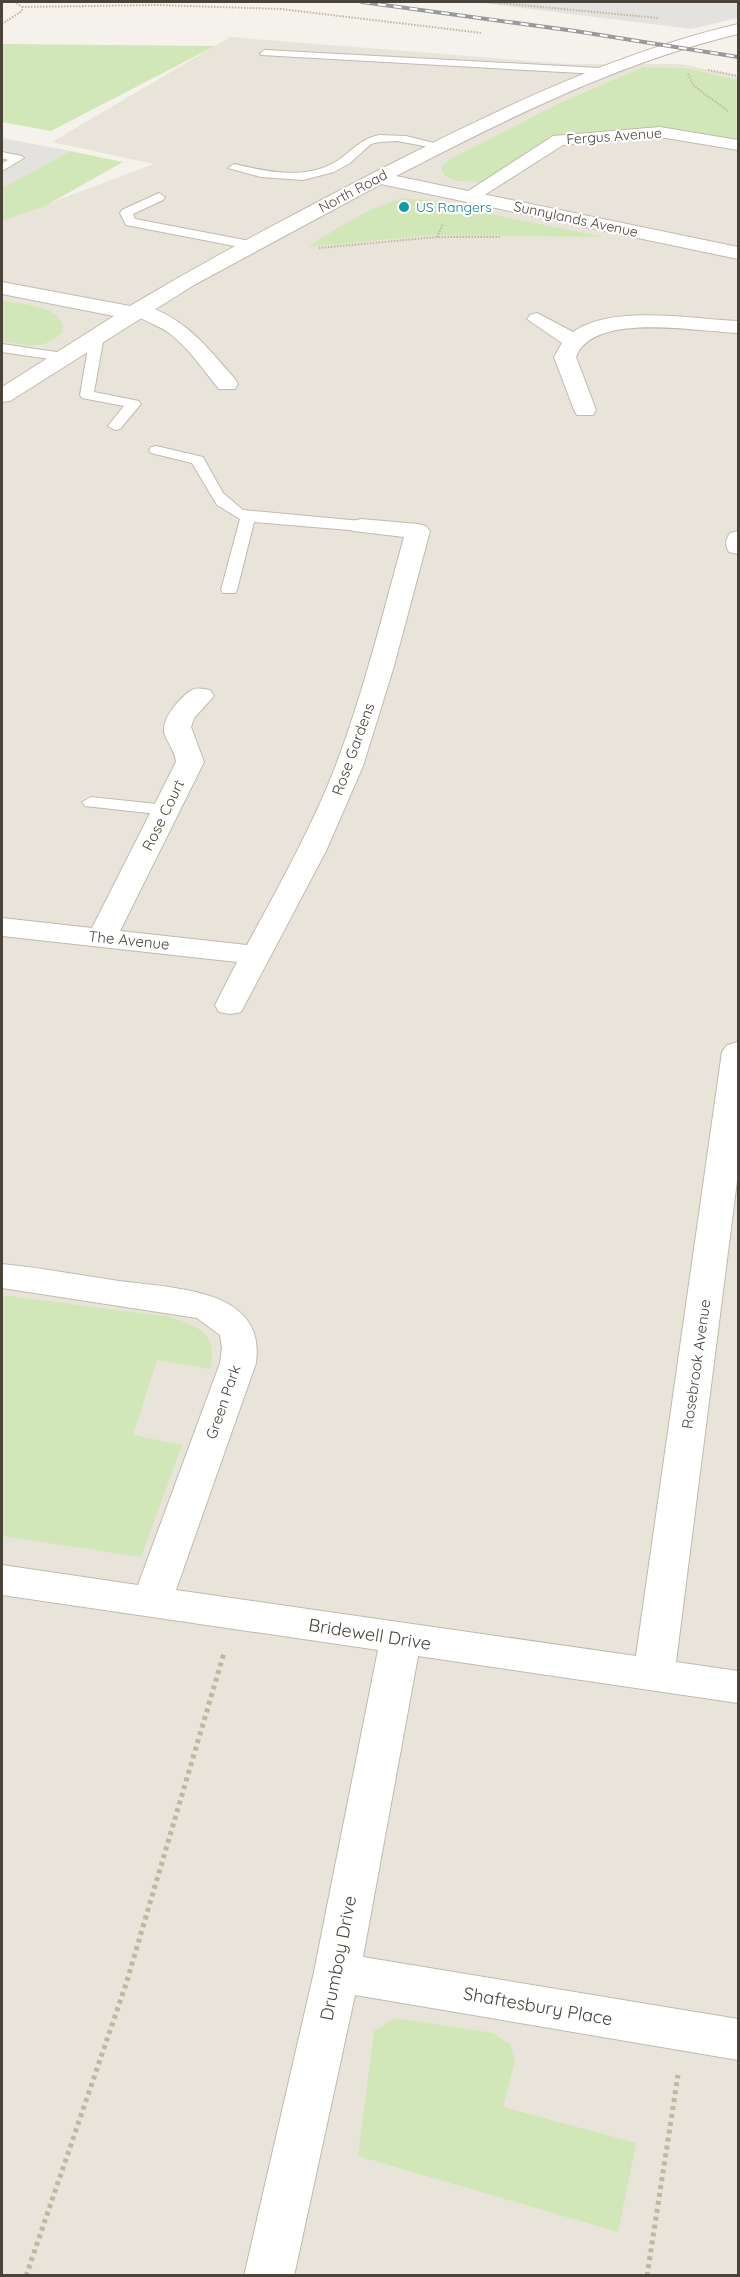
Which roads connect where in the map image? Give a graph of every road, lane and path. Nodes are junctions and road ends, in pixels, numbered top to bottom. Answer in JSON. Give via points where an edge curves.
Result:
{"nodes":[{"id":1,"x":15,"y":2,"type":"edge"},
{"id":2,"x":181,"y":2,"type":"edge"},
{"id":3,"x":489,"y":2,"type":"edge"},
{"id":4,"x":184,"y":5,"type":"junction"},
{"id":5,"x":22,"y":7,"type":"junction"},
{"id":6,"x":2,"y":24,"type":"edge"},
{"id":7,"x":732,"y":30,"type":"edge"},
{"id":8,"x":488,"y":34,"type":"dead end"},
{"id":9,"x":265,"y":53,"type":"dead end"},
{"id":10,"x":685,"y":69,"type":"dead end"},
{"id":11,"x":599,"y":71,"type":"junction"},
{"id":12,"x":730,"y":112,"type":"dead end"},
{"id":13,"x":738,"y":145,"type":"edge"},
{"id":14,"x":440,"y":146,"type":"junction"},
{"id":15,"x":2,"y":155,"type":"edge"},
{"id":16,"x":2,"y":168,"type":"edge"},
{"id":17,"x":234,"y":168,"type":"dead end"},
{"id":18,"x":379,"y":178,"type":"junction"},
{"id":19,"x":468,"y":197,"type":"junction"},
{"id":20,"x":159,"y":198,"type":"dead end"},
{"id":21,"x":437,"y":237,"type":"dead end"},
{"id":22,"x":250,"y":245,"type":"junction"},
{"id":23,"x":314,"y":248,"type":"dead end"},
{"id":24,"x":737,"y":255,"type":"edge"},
{"id":25,"x":2,"y":288,"type":"edge"},
{"id":26,"x":136,"y":311,"type":"junction"},
{"id":27,"x":537,"y":319,"type":"dead end"},
{"id":28,"x":738,"y":327,"type":"edge"},
{"id":29,"x":98,"y":336,"type":"junction"},
{"id":30,"x":574,"y":341,"type":"junction"},
{"id":31,"x":2,"y":348,"type":"edge"},
{"id":32,"x":63,"y":357,"type":"junction"},
{"id":33,"x":227,"y":384,"type":"dead end"},
{"id":34,"x":2,"y":396,"type":"edge"},
{"id":35,"x":585,"y":410,"type":"dead end"},
{"id":36,"x":115,"y":426,"type":"dead end"},
{"id":37,"x":156,"y":450,"type":"dead end"},
{"id":38,"x":248,"y":517,"type":"junction"},
{"id":39,"x":361,"y":526,"type":"joint"},
{"id":40,"x":738,"y":538,"type":"edge"},
{"id":41,"x":738,"y":547,"type":"edge"},
{"id":42,"x":229,"y":590,"type":"dead end"},
{"id":43,"x":201,"y":696,"type":"dead end"},
{"id":44,"x":91,"y":802,"type":"dead end"},
{"id":45,"x":166,"y":810,"type":"junction"},
{"id":46,"x":2,"y":927,"type":"edge"},
{"id":47,"x":102,"y":937,"type":"junction"},
{"id":48,"x":256,"y":955,"type":"junction"},
{"id":49,"x":230,"y":1005,"type":"dead end"},
{"id":50,"x":738,"y":1052,"type":"edge"},
{"id":51,"x":2,"y":1276,"type":"edge"},
{"id":52,"x":2,"y":1580,"type":"edge"},
{"id":53,"x":152,"y":1601,"type":"junction"},
{"id":54,"x":236,"y":1614,"type":"junction"},
{"id":55,"x":400,"y":1638,"type":"junction"},
{"id":56,"x":654,"y":1676,"type":"junction"},
{"id":57,"x":738,"y":1687,"type":"edge"},
{"id":58,"x":337,"y":1972,"type":"junction"},
{"id":59,"x":684,"y":2031,"type":"junction"},
{"id":60,"x":738,"y":2040,"type":"edge"},
{"id":61,"x":27,"y":2276,"type":"edge"},
{"id":62,"x":269,"y":2276,"type":"edge"},
{"id":63,"x":647,"y":2276,"type":"edge"}],
"edges":[{"from":1,"to":5,"type":"path"},
{"from":2,"to":4,"type":"path"},
{"from":3,"to":7,"type":"path","via":[[687,21]]},
{"from":4,"to":5,"type":"path"},
{"from":4,"to":8,"type":"path","via":[[281,9]]},
{"from":5,"to":6,"type":"path","via":[[18,15]]},
{"from":7,"to":11,"type":"street","name":"North Road"},
{"from":9,"to":11,"type":"lane"},
{"from":10,"to":12,"type":"path","via":[[694,86]]},
{"from":11,"to":14,"type":"street","name":"North Road"},
{"from":13,"to":19,"type":"street","name":"Fergus Avenue","via":[[660,132],[559,140]]},
{"from":14,"to":17,"type":"lane","via":[[393,138],[369,140],[335,168],[309,176],[268,176]]},
{"from":14,"to":18,"type":"street","name":"North Road"},
{"from":15,"to":16,"type":"lane","via":[[18,158]]},
{"from":18,"to":19,"type":"street","name":"Sunnylands Avenue"},
{"from":18,"to":22,"type":"street","name":"North Road"},
{"from":19,"to":24,"type":"street","name":"Sunnylands Avenue"},
{"from":20,"to":22,"type":"lane","via":[[126,213],[130,222]]},
{"from":21,"to":23,"type":"path"},
{"from":22,"to":26,"type":"street","name":"North Road"},
{"from":25,"to":26,"type":"street"},
{"from":26,"to":29,"type":"street","name":"North Road"},
{"from":26,"to":33,"type":"street","via":[[176,325]]},
{"from":27,"to":30,"type":"street"},
{"from":28,"to":30,"type":"street","via":[[616,324],[590,330]]},
{"from":29,"to":32,"type":"street","name":"North Road"},
{"from":29,"to":36,"type":"lane","via":[[87,395],[134,404]]},
{"from":30,"to":35,"type":"street","via":[[565,357]]},
{"from":31,"to":32,"type":"lane"},
{"from":32,"to":34,"type":"street","name":"North Road"},
{"from":37,"to":38,"type":"lane","via":[[198,460],[221,502],[231,512]]},
{"from":38,"to":39,"type":"lane"},
{"from":38,"to":42,"type":"lane"},
{"from":39,"to":48,"type":"street","name":"Rose Gardens","via":[[418,531],[367,716],[337,796],[287,902]]},
{"from":40,"to":41,"type":"street"},
{"from":43,"to":45,"type":"street","name":"Rose Court","via":[[177,724],[177,734],[189,752],[190,762]]},
{"from":44,"to":45,"type":"lane"},
{"from":45,"to":47,"type":"street","name":"Rose Court"},
{"from":46,"to":47,"type":"street","name":"The Avenue"},
{"from":47,"to":48,"type":"street","name":"The Avenue"},
{"from":48,"to":49,"type":"street","name":"Rose Gardens"},
{"from":50,"to":56,"type":"street","name":"Rosebrook Avenue"},
{"from":51,"to":53,"type":"street","name":"Green Park","via":[[189,1303],[219,1314],[237,1331],[238,1363]]},
{"from":52,"to":53,"type":"street","name":"Bridewell Drive"},
{"from":53,"to":54,"type":"street","name":"Bridewell Drive"},
{"from":54,"to":55,"type":"street","name":"Bridewell Drive"},
{"from":54,"to":61,"type":"path","via":[[126,1984]]},
{"from":55,"to":56,"type":"street","name":"Bridewell Drive"},
{"from":55,"to":58,"type":"street","name":"Drumboy Drive"},
{"from":56,"to":57,"type":"street","name":"Bridewell Drive"},
{"from":58,"to":59,"type":"street","name":"Shaftesbury Place"},
{"from":58,"to":62,"type":"street","name":"Drumboy Drive"},
{"from":59,"to":60,"type":"street","name":"Shaftesbury Place"},
{"from":59,"to":63,"type":"path"}]}
